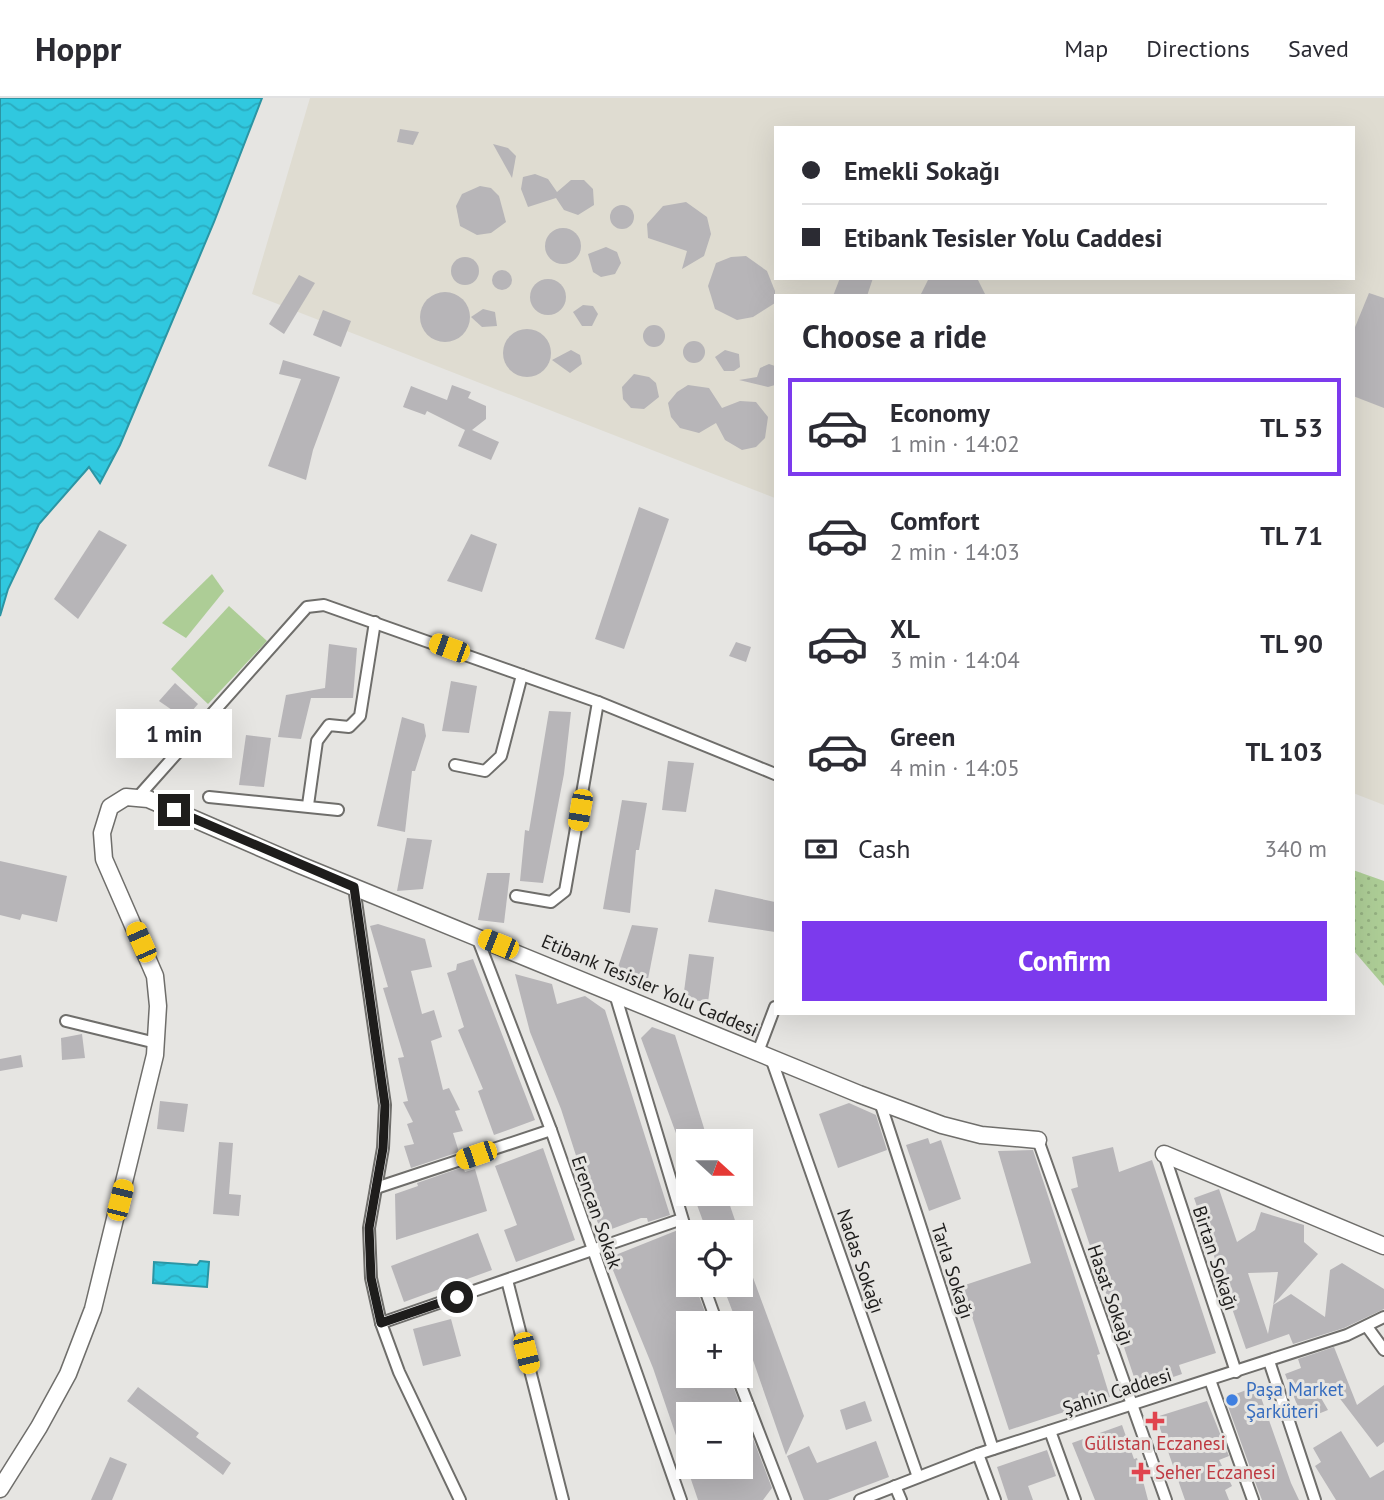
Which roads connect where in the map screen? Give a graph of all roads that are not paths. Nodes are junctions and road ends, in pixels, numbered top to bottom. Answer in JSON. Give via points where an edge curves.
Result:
{"nodes":[{"id":1,"x":375,"y":622,"type":"junction"},
{"id":2,"x":522,"y":675,"type":"junction"},
{"id":3,"x":598,"y":702,"type":"junction"},
{"id":4,"x":455,"y":765,"type":"dead end"},
{"id":5,"x":774,"y":774,"type":"edge"},
{"id":6,"x":209,"y":797,"type":"dead end"},
{"id":7,"x":137,"y":798,"type":"junction"},
{"id":8,"x":308,"y":805,"type":"junction"},
{"id":9,"x":338,"y":810,"type":"dead end"},
{"id":10,"x":354,"y":887,"type":"junction"},
{"id":11,"x":516,"y":896,"type":"dead end"},
{"id":12,"x":477,"y":936,"type":"junction"},
{"id":13,"x":615,"y":994,"type":"junction"},
{"id":14,"x":774,"y":1012,"type":"edge"},
{"id":15,"x":66,"y":1021,"type":"dead end"},
{"id":16,"x":156,"y":1043,"type":"junction"},
{"id":17,"x":765,"y":1055,"type":"junction"},
{"id":18,"x":880,"y":1102,"type":"junction"},
{"id":19,"x":551,"y":1130,"type":"junction"},
{"id":20,"x":1038,"y":1140,"type":"joint"},
{"id":21,"x":1164,"y":1154,"type":"joint"},
{"id":22,"x":376,"y":1188,"type":"junction"},
{"id":23,"x":682,"y":1219,"type":"joint"},
{"id":24,"x":1384,"y":1246,"type":"edge"},
{"id":25,"x":591,"y":1249,"type":"junction"},
{"id":26,"x":508,"y":1280,"type":"junction"},
{"id":27,"x":1384,"y":1317,"type":"edge"},
{"id":28,"x":381,"y":1323,"type":"junction"},
{"id":29,"x":1368,"y":1328,"type":"junction"},
{"id":30,"x":1384,"y":1350,"type":"edge"},
{"id":31,"x":1269,"y":1361,"type":"junction"},
{"id":32,"x":1236,"y":1372,"type":"junction"},
{"id":33,"x":1210,"y":1380,"type":"junction"},
{"id":34,"x":742,"y":1388,"type":"edge"},
{"id":35,"x":1131,"y":1405,"type":"junction"},
{"id":36,"x":1050,"y":1431,"type":"junction"},
{"id":37,"x":993,"y":1450,"type":"junction"},
{"id":38,"x":978,"y":1454,"type":"junction"},
{"id":39,"x":918,"y":1476,"type":"junction"},
{"id":40,"x":895,"y":1486,"type":"junction"},
{"id":41,"x":0,"y":1489,"type":"edge"},
{"id":42,"x":460,"y":1500,"type":"edge"},
{"id":43,"x":563,"y":1500,"type":"edge"},
{"id":44,"x":681,"y":1500,"type":"edge"},
{"id":45,"x":785,"y":1500,"type":"edge"},
{"id":46,"x":860,"y":1500,"type":"edge"},
{"id":47,"x":901,"y":1500,"type":"edge"},
{"id":48,"x":995,"y":1500,"type":"edge"},
{"id":49,"x":1075,"y":1500,"type":"edge"},
{"id":50,"x":1166,"y":1500,"type":"edge"},
{"id":51,"x":1253,"y":1500,"type":"edge"},
{"id":52,"x":1315,"y":1500,"type":"edge"}],
"edges":[{"from":1,"to":2,"type":"street"},
{"from":1,"to":7,"type":"street","via":[[324,605],[307,607]]},
{"from":1,"to":8,"type":"street","via":[[360,716],[349,727],[329,725],[317,741]]},
{"from":2,"to":3,"type":"street"},
{"from":2,"to":4,"type":"street","via":[[502,756],[485,771]]},
{"from":3,"to":5,"type":"street"},
{"from":3,"to":11,"type":"street","via":[[565,891],[551,902]]},
{"from":6,"to":8,"type":"street"},
{"from":7,"to":10,"type":"street","name":"Etibank Tesisler Yolu Caddesi"},
{"from":7,"to":16,"type":"street","via":[[126,797],[110,807],[102,833],[104,859],[155,976]]},
{"from":8,"to":9,"type":"street"},
{"from":10,"to":12,"type":"street","name":"Etibank Tesisler Yolu Caddesi"},
{"from":10,"to":22,"type":"street","via":[[385,1105]]},
{"from":12,"to":13,"type":"street","name":"Etibank Tesisler Yolu Caddesi"},
{"from":12,"to":19,"type":"street","name":"Erencan Sokak"},
{"from":13,"to":17,"type":"street","name":"Etibank Tesisler Yolu Caddesi"},
{"from":13,"to":23,"type":"street"},
{"from":14,"to":17,"type":"street"},
{"from":15,"to":16,"type":"street"},
{"from":16,"to":41,"type":"street","via":[[93,1309],[68,1374]]},
{"from":17,"to":18,"type":"street","name":"Etibank Tesisler Yolu Caddesi"},
{"from":17,"to":39,"type":"street","name":"Nadas Sokağı"},
{"from":18,"to":20,"type":"street","name":"Etibank Tesisler Yolu Caddesi","via":[[968,1131]]},
{"from":18,"to":37,"type":"street","name":"Tarla Sokağı"},
{"from":19,"to":22,"type":"street"},
{"from":19,"to":25,"type":"street","name":"Erencan Sokak"},
{"from":20,"to":35,"type":"street","name":"Hasat Sokağı"},
{"from":21,"to":24,"type":"street"},
{"from":21,"to":32,"type":"street","name":"Birtan Sokağı"},
{"from":22,"to":28,"type":"street","via":[[369,1228],[371,1278]]},
{"from":23,"to":25,"type":"street"},
{"from":25,"to":26,"type":"street"},
{"from":25,"to":44,"type":"street","name":"Erencan Sokak"},
{"from":26,"to":28,"type":"street"},
{"from":26,"to":43,"type":"street"},
{"from":27,"to":29,"type":"street","name":"Şahin Caddesi"},
{"from":28,"to":42,"type":"street","via":[[399,1372]]},
{"from":29,"to":30,"type":"street"},
{"from":29,"to":31,"type":"street","name":"Şahin Caddesi"},
{"from":31,"to":32,"type":"street","name":"Şahin Caddesi"},
{"from":31,"to":52,"type":"street"},
{"from":32,"to":33,"type":"street","name":"Şahin Caddesi"},
{"from":33,"to":35,"type":"street","name":"Şahin Caddesi"},
{"from":33,"to":51,"type":"street"},
{"from":34,"to":45,"type":"street"},
{"from":35,"to":36,"type":"street","name":"Şahin Caddesi"},
{"from":35,"to":50,"type":"street","name":"Hasat Sokağı"},
{"from":36,"to":37,"type":"street","name":"Şahin Caddesi"},
{"from":36,"to":49,"type":"street"},
{"from":37,"to":38,"type":"street","name":"Şahin Caddesi"},
{"from":38,"to":39,"type":"street","name":"Şahin Caddesi"},
{"from":38,"to":48,"type":"street"},
{"from":39,"to":40,"type":"street","name":"Şahin Caddesi"},
{"from":40,"to":46,"type":"street","name":"Şahin Caddesi"},
{"from":40,"to":47,"type":"street"}]}
